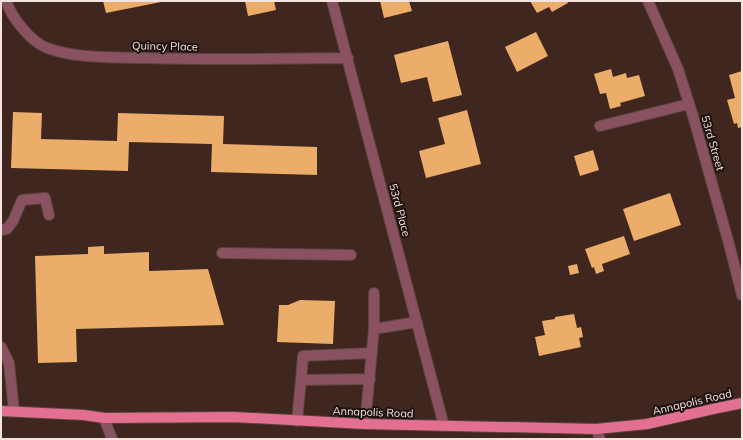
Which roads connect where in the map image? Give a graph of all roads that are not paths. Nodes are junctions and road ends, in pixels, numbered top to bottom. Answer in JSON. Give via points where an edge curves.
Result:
{"nodes":[{"id":1,"x":6,"y":1,"type":"edge"},
{"id":2,"x":332,"y":1,"type":"edge"},
{"id":3,"x":648,"y":1,"type":"edge"},
{"id":4,"x":348,"y":58,"type":"junction"},
{"id":5,"x":689,"y":104,"type":"junction"},
{"id":6,"x":600,"y":126,"type":"dead end"},
{"id":7,"x":49,"y":215,"type":"dead end"},
{"id":8,"x":1,"y":230,"type":"edge"},
{"id":9,"x":222,"y":253,"type":"dead end"},
{"id":10,"x":351,"y":255,"type":"dead end"},
{"id":11,"x":374,"y":293,"type":"dead end"},
{"id":12,"x":742,"y":295,"type":"edge"},
{"id":13,"x":417,"y":322,"type":"junction"},
{"id":14,"x":374,"y":329,"type":"junction"},
{"id":15,"x":1,"y":347,"type":"edge"},
{"id":16,"x":372,"y":353,"type":"junction"},
{"id":17,"x":370,"y":378,"type":"junction"},
{"id":18,"x":301,"y":380,"type":"junction"},
{"id":19,"x":742,"y":403,"type":"edge"},
{"id":20,"x":1,"y":411,"type":"edge"},
{"id":21,"x":14,"y":411,"type":"junction"},
{"id":22,"x":104,"y":418,"type":"junction"},
{"id":23,"x":297,"y":421,"type":"junction"},
{"id":24,"x":365,"y":424,"type":"junction"},
{"id":25,"x":444,"y":426,"type":"junction"},
{"id":26,"x":596,"y":429,"type":"junction"},
{"id":27,"x":112,"y":439,"type":"edge"},
{"id":28,"x":600,"y":439,"type":"edge"}],
"edges":[{"from":1,"to":4,"type":"street","name":"Quincy Place","via":[[19,25],[30,36],[46,47],[69,54],[167,59]]},
{"from":2,"to":4,"type":"street","name":"53rd Place"},
{"from":3,"to":5,"type":"street","name":"53rd Street","via":[[678,69]]},
{"from":4,"to":13,"type":"street","name":"53rd Place"},
{"from":5,"to":6,"type":"street"},
{"from":5,"to":12,"type":"street","name":"53rd Street"},
{"from":7,"to":8,"type":"street","via":[[45,198],[22,200],[13,221],[7,229]]},
{"from":9,"to":10,"type":"street"},
{"from":11,"to":14,"type":"street"},
{"from":13,"to":14,"type":"street"},
{"from":13,"to":25,"type":"street","name":"53rd Place"},
{"from":14,"to":16,"type":"street"},
{"from":15,"to":21,"type":"street","via":[[9,363]]},
{"from":16,"to":17,"type":"street"},
{"from":16,"to":18,"type":"street","via":[[303,356]]},
{"from":17,"to":18,"type":"street"},
{"from":17,"to":24,"type":"street"},
{"from":18,"to":23,"type":"street"},
{"from":19,"to":26,"type":"main road","name":"Annapolis Road","via":[[647,424]]},
{"from":20,"to":21,"type":"main road","name":"Annapolis Road"},
{"from":21,"to":22,"type":"main road","name":"Annapolis Road"},
{"from":22,"to":23,"type":"main road","name":"Annapolis Road","via":[[234,417]]},
{"from":22,"to":27,"type":"street"},
{"from":23,"to":24,"type":"main road","name":"Annapolis Road"},
{"from":24,"to":25,"type":"main road","name":"Annapolis Road"},
{"from":25,"to":26,"type":"main road","name":"Annapolis Road"},
{"from":26,"to":28,"type":"street"}]}
